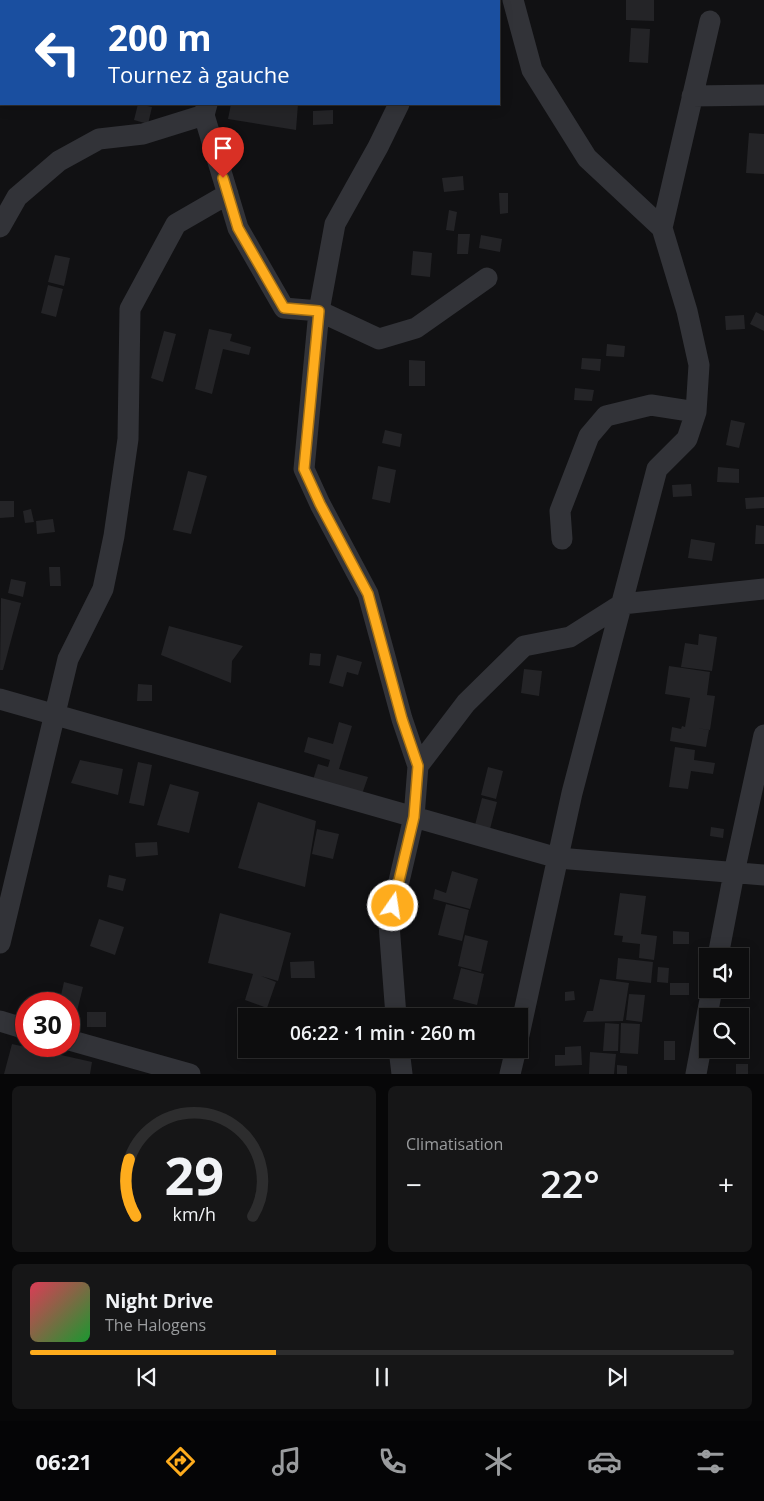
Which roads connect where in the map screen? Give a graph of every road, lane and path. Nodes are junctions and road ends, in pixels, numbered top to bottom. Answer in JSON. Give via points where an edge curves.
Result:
{"nodes":[{"id":1,"x":513,"y":0,"type":"edge"},
{"id":2,"x":710,"y":21,"type":"dead end"},
{"id":3,"x":764,"y":95,"type":"edge"},
{"id":4,"x":692,"y":96,"type":"junction"},
{"id":5,"x":399,"y":105,"type":"edge"},
{"id":6,"x":205,"y":109,"type":"edge"},
{"id":7,"x":228,"y":194,"type":"junction"},
{"id":8,"x":0,"y":227,"type":"edge"},
{"id":9,"x":662,"y":228,"type":"junction"},
{"id":10,"x":487,"y":278,"type":"dead end"},
{"id":11,"x":319,"y":311,"type":"junction"},
{"id":12,"x":696,"y":412,"type":"junction"},
{"id":13,"x":562,"y":539,"type":"dead end"},
{"id":14,"x":764,"y":589,"type":"edge"},
{"id":15,"x":622,"y":604,"type":"junction"},
{"id":16,"x":0,"y":699,"type":"edge"},
{"id":17,"x":55,"y":714,"type":"junction"},
{"id":18,"x":764,"y":735,"type":"edge"},
{"id":19,"x":418,"y":766,"type":"junction"},
{"id":20,"x":414,"y":817,"type":"junction"},
{"id":21,"x":558,"y":858,"type":"junction"},
{"id":22,"x":734,"y":873,"type":"junction"},
{"id":23,"x":764,"y":875,"type":"edge"},
{"id":24,"x":0,"y":942,"type":"edge"},
{"id":25,"x":720,"y":948,"type":"edge"},
{"id":26,"x":710,"y":998,"type":"edge"},
{"id":27,"x":395,"y":1008,"type":"edge"},
{"id":28,"x":525,"y":1008,"type":"edge"},
{"id":29,"x":0,"y":1021,"type":"edge"},
{"id":30,"x":15,"y":1025,"type":"edge"},
{"id":31,"x":80,"y":1044,"type":"edge"},
{"id":32,"x":401,"y":1058,"type":"edge"},
{"id":33,"x":514,"y":1058,"type":"edge"},
{"id":34,"x":154,"y":1069,"type":"edge"},
{"id":35,"x":190,"y":1074,"type":"edge"},
{"id":36,"x":402,"y":1074,"type":"edge"},
{"id":37,"x":510,"y":1074,"type":"edge"},
{"id":38,"x":696,"y":1074,"type":"edge"}],
"edges":[{"from":1,"to":9,"type":"street","via":[[532,70],[587,158]]},
{"from":2,"to":4,"type":"street"},
{"from":3,"to":4,"type":"street"},
{"from":4,"to":9,"type":"street"},
{"from":5,"to":11,"type":"street","via":[[335,224]]},
{"from":6,"to":7,"type":"street"},
{"from":6,"to":8,"type":"street","via":[[144,134],[99,139],[59,161],[17,197]]},
{"from":7,"to":11,"type":"street","via":[[238,228],[284,308]]},
{"from":7,"to":17,"type":"street","via":[[176,224],[130,309],[128,439],[114,536],[103,589],[68,659]]},
{"from":9,"to":12,"type":"street","via":[[687,310],[699,365]]},
{"from":10,"to":11,"type":"street","via":[[416,328],[379,339]]},
{"from":11,"to":19,"type":"street","via":[[304,469],[368,594]]},
{"from":12,"to":13,"type":"street","via":[[650,405],[606,416],[589,436],[560,510]]},
{"from":12,"to":15,"type":"street","via":[[687,439],[657,469]]},
{"from":14,"to":15,"type":"street"},
{"from":15,"to":19,"type":"street","via":[[570,637],[524,646],[466,703]]},
{"from":15,"to":21,"type":"street"},
{"from":16,"to":17,"type":"street"},
{"from":17,"to":20,"type":"street"},
{"from":17,"to":24,"type":"street"},
{"from":18,"to":22,"type":"street"},
{"from":19,"to":20,"type":"street"},
{"from":20,"to":21,"type":"street"},
{"from":20,"to":27,"type":"street","via":[[388,924]]},
{"from":21,"to":22,"type":"street"},
{"from":21,"to":28,"type":"street"},
{"from":22,"to":23,"type":"street"},
{"from":22,"to":25,"type":"street"},
{"from":26,"to":38,"type":"street"},
{"from":29,"to":30,"type":"street"},
{"from":31,"to":34,"type":"street"},
{"from":32,"to":36,"type":"street"},
{"from":33,"to":37,"type":"street"},
{"from":34,"to":35,"type":"street"}]}
